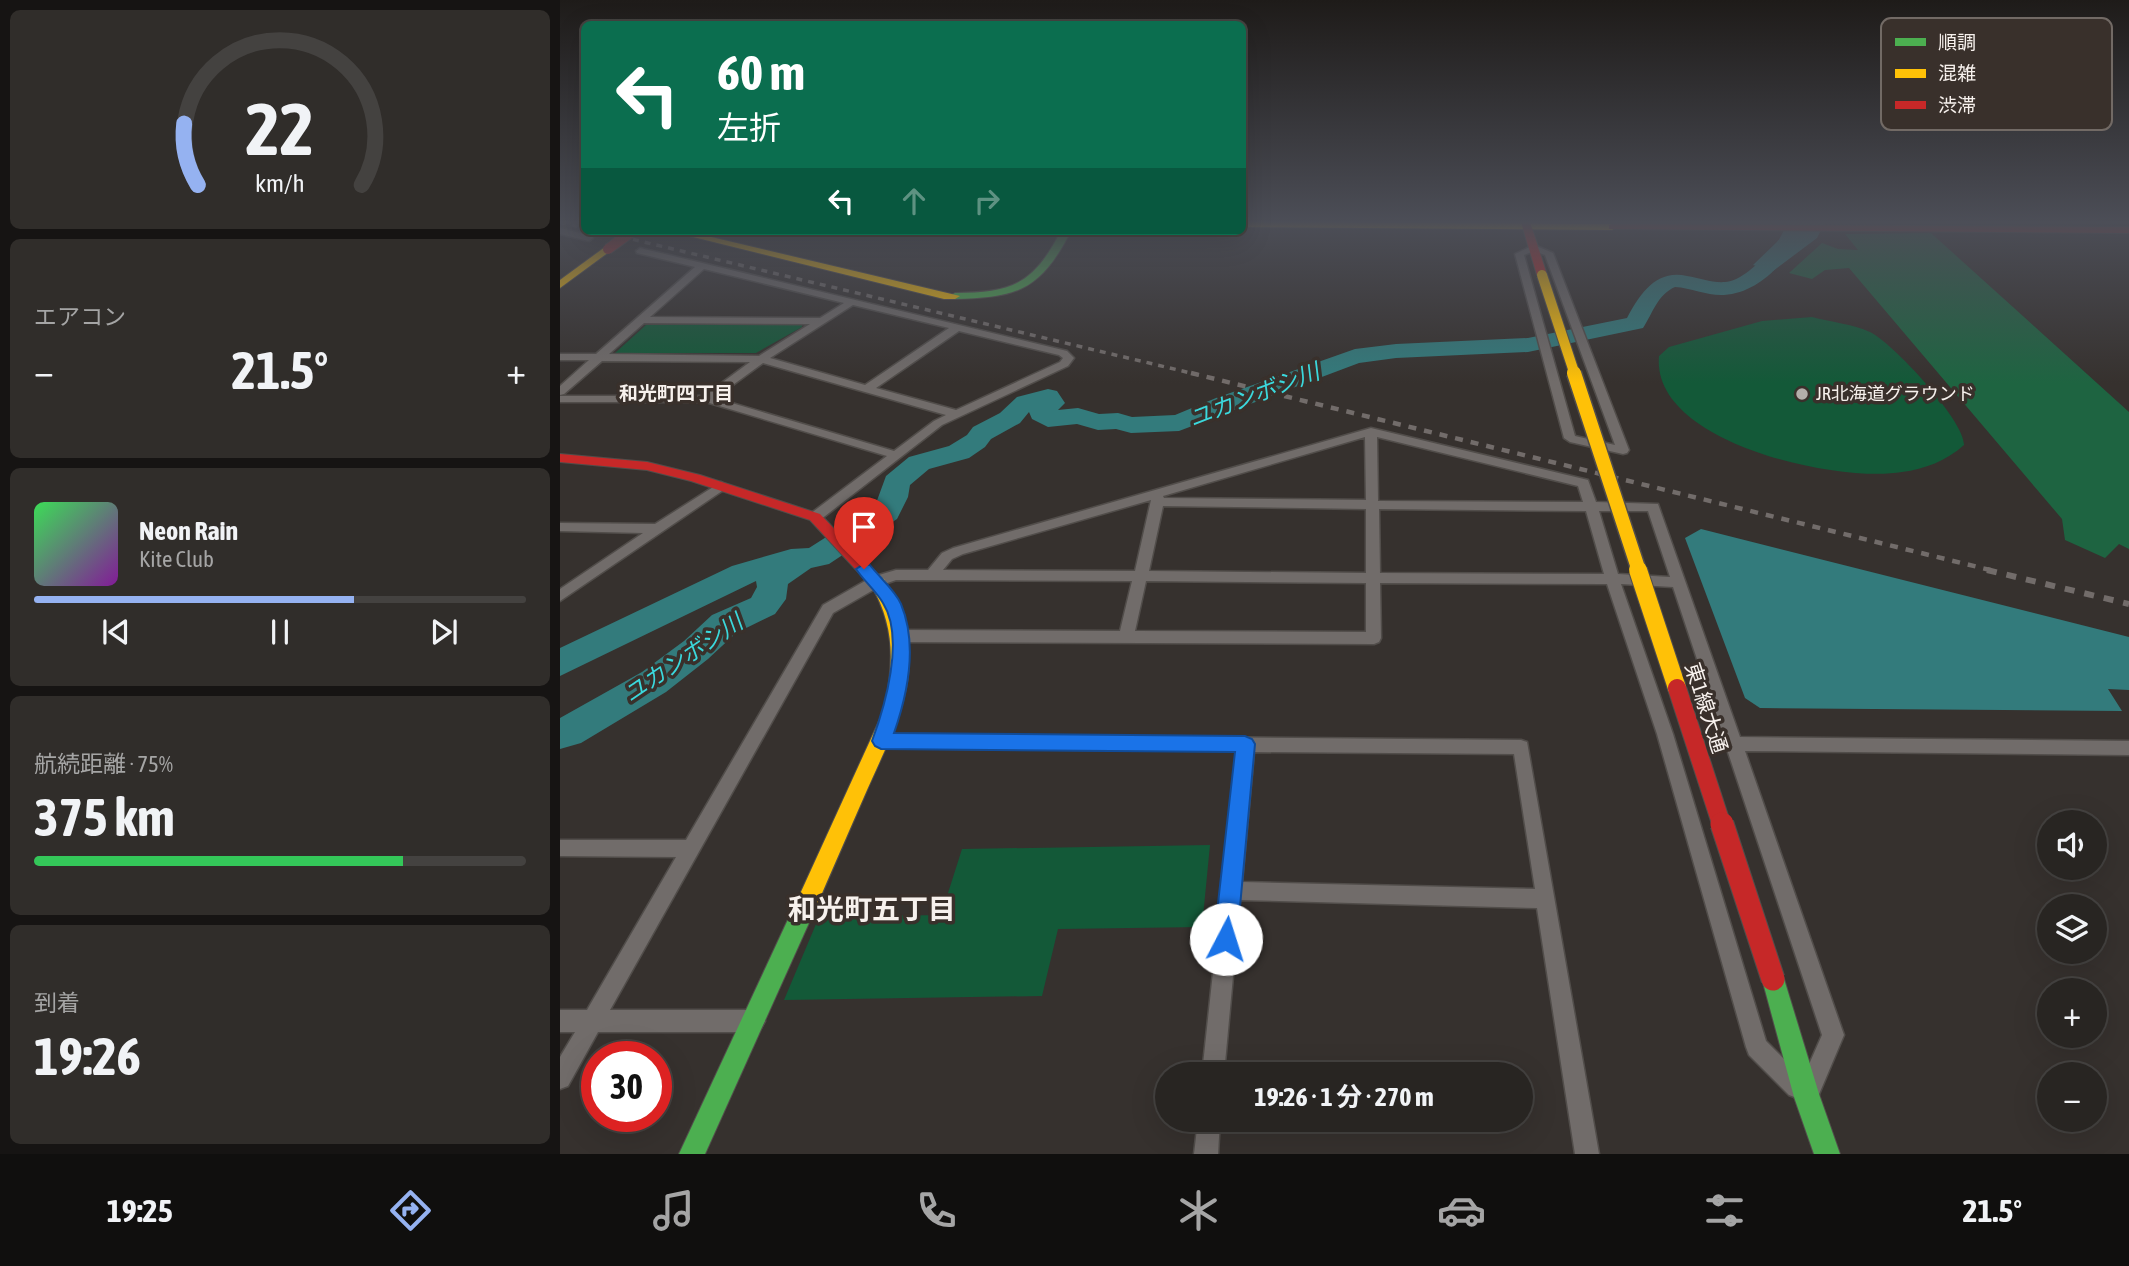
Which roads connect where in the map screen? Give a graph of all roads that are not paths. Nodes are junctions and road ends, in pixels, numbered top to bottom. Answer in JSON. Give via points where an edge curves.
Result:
{"nodes":[{"id":1,"x":691,"y":276,"type":"edge"},
{"id":2,"x":747,"y":276,"type":"edge"},
{"id":3,"x":860,"y":276,"type":"edge"},
{"id":4,"x":1035,"y":276,"type":"edge"},
{"id":5,"x":1525,"y":276,"type":"edge"},
{"id":6,"x":1542,"y":276,"type":"edge"},
{"id":7,"x":1557,"y":276,"type":"edge"},
{"id":8,"x":852,"y":302,"type":"junction"},
{"id":9,"x":642,"y":320,"type":"junction"},
{"id":10,"x":822,"y":321,"type":"junction"},
{"id":11,"x":956,"y":328,"type":"junction"},
{"id":12,"x":560,"y":357,"type":"edge"},
{"id":13,"x":600,"y":358,"type":"junction"},
{"id":14,"x":761,"y":359,"type":"junction"},
{"id":15,"x":867,"y":389,"type":"junction"},
{"id":16,"x":560,"y":392,"type":"edge"},
{"id":17,"x":560,"y":399,"type":"edge"},
{"id":18,"x":707,"y":399,"type":"junction"},
{"id":19,"x":956,"y":414,"type":"junction"},
{"id":20,"x":1371,"y":432,"type":"junction"},
{"id":21,"x":896,"y":455,"type":"junction"},
{"id":22,"x":560,"y":458,"type":"edge"},
{"id":23,"x":721,"y":485,"type":"junction"},
{"id":24,"x":1157,"y":498,"type":"junction"},
{"id":25,"x":1374,"y":505,"type":"junction"},
{"id":26,"x":1589,"y":505,"type":"junction"},
{"id":27,"x":815,"y":517,"type":"junction"},
{"id":28,"x":560,"y":527,"type":"edge"},
{"id":29,"x":660,"y":529,"type":"junction"},
{"id":30,"x":932,"y":575,"type":"junction"},
{"id":31,"x":1140,"y":576,"type":"junction"},
{"id":32,"x":1374,"y":578,"type":"junction"},
{"id":33,"x":1612,"y":579,"type":"junction"},
{"id":34,"x":877,"y":581,"type":"junction"},
{"id":35,"x":1678,"y":582,"type":"junction"},
{"id":36,"x":560,"y":596,"type":"edge"},
{"id":37,"x":900,"y":636,"type":"junction"},
{"id":38,"x":1126,"y":638,"type":"junction"},
{"id":39,"x":881,"y":741,"type":"junction"},
{"id":40,"x":1245,"y":744,"type":"junction"},
{"id":41,"x":1733,"y":744,"type":"junction"},
{"id":42,"x":2129,"y":748,"type":"edge"},
{"id":43,"x":560,"y":848,"type":"edge"},
{"id":44,"x":691,"y":849,"type":"junction"},
{"id":45,"x":1230,"y":891,"type":"junction"},
{"id":46,"x":1545,"y":899,"type":"junction"},
{"id":47,"x":560,"y":1021,"type":"edge"},
{"id":48,"x":754,"y":1021,"type":"junction"},
{"id":49,"x":593,"y":1022,"type":"junction"},
{"id":50,"x":1214,"y":1062,"type":"edge"},
{"id":51,"x":560,"y":1078,"type":"edge"},
{"id":52,"x":1807,"y":1097,"type":"junction"},
{"id":53,"x":1208,"y":1132,"type":"edge"},
{"id":54,"x":692,"y":1154,"type":"edge"},
{"id":55,"x":1206,"y":1154,"type":"edge"},
{"id":56,"x":1587,"y":1154,"type":"edge"},
{"id":57,"x":1827,"y":1154,"type":"edge"}],
"edges":[{"from":1,"to":9,"type":"street"},
{"from":2,"to":8,"type":"street"},
{"from":3,"to":4,"type":"street","via":[[944,296],[1000,291]]},
{"from":5,"to":7,"type":"street","via":[[1570,438],[1623,450]]},
{"from":6,"to":52,"type":"street","name":"東1線大通","bridge":true,"via":[[1773,979]]},
{"from":8,"to":10,"type":"street"},
{"from":8,"to":11,"type":"street"},
{"from":9,"to":10,"type":"street"},
{"from":9,"to":13,"type":"street"},
{"from":10,"to":14,"type":"street"},
{"from":11,"to":15,"type":"street"},
{"from":11,"to":19,"type":"street","via":[[1069,358]]},
{"from":12,"to":13,"type":"street"},
{"from":13,"to":14,"type":"street"},
{"from":13,"to":16,"type":"street"},
{"from":14,"to":15,"type":"street"},
{"from":14,"to":18,"type":"street"},
{"from":15,"to":19,"type":"street"},
{"from":17,"to":18,"type":"street"},
{"from":18,"to":21,"type":"street"},
{"from":19,"to":21,"type":"street"},
{"from":20,"to":24,"type":"street"},
{"from":20,"to":25,"type":"street"},
{"from":20,"to":26,"type":"street","via":[[1584,483]]},
{"from":21,"to":27,"type":"street"},
{"from":22,"to":23,"type":"street","via":[[629,463]]},
{"from":23,"to":27,"type":"street"},
{"from":23,"to":29,"type":"street"},
{"from":24,"to":25,"type":"street"},
{"from":24,"to":30,"type":"street","via":[[958,551],[947,556]]},
{"from":24,"to":31,"type":"street"},
{"from":25,"to":26,"type":"street"},
{"from":25,"to":32,"type":"street"},
{"from":26,"to":33,"type":"street"},
{"from":26,"to":35,"type":"street","via":[[1653,507]]},
{"from":27,"to":34,"type":"street"},
{"from":28,"to":29,"type":"street"},
{"from":29,"to":36,"type":"street"},
{"from":30,"to":31,"type":"street"},
{"from":30,"to":34,"type":"street","via":[[896,575]]},
{"from":31,"to":32,"type":"street"},
{"from":31,"to":38,"type":"street"},
{"from":32,"to":33,"type":"street"},
{"from":32,"to":38,"type":"street","via":[[1374,638]]},
{"from":33,"to":35,"type":"street"},
{"from":33,"to":52,"type":"street","via":[[1665,734],[1757,1047]]},
{"from":34,"to":37,"type":"street","via":[[893,604]]},
{"from":34,"to":44,"type":"street","via":[[828,609]]},
{"from":35,"to":41,"type":"street"},
{"from":37,"to":38,"type":"street"},
{"from":37,"to":39,"type":"street","via":[[901,673]]},
{"from":39,"to":40,"type":"street"},
{"from":39,"to":48,"type":"street"},
{"from":40,"to":45,"type":"street"},
{"from":40,"to":46,"type":"street","via":[[1521,747]]},
{"from":41,"to":42,"type":"street"},
{"from":41,"to":52,"type":"street","via":[[1833,1035]]},
{"from":43,"to":44,"type":"street"},
{"from":44,"to":49,"type":"street"},
{"from":45,"to":46,"type":"street"},
{"from":45,"to":50,"type":"street"},
{"from":46,"to":56,"type":"street"},
{"from":47,"to":49,"type":"street"},
{"from":48,"to":49,"type":"street"},
{"from":48,"to":54,"type":"street"},
{"from":49,"to":51,"type":"street"},
{"from":52,"to":57,"type":"street","name":"東1線大通"},
{"from":53,"to":55,"type":"street"}]}
